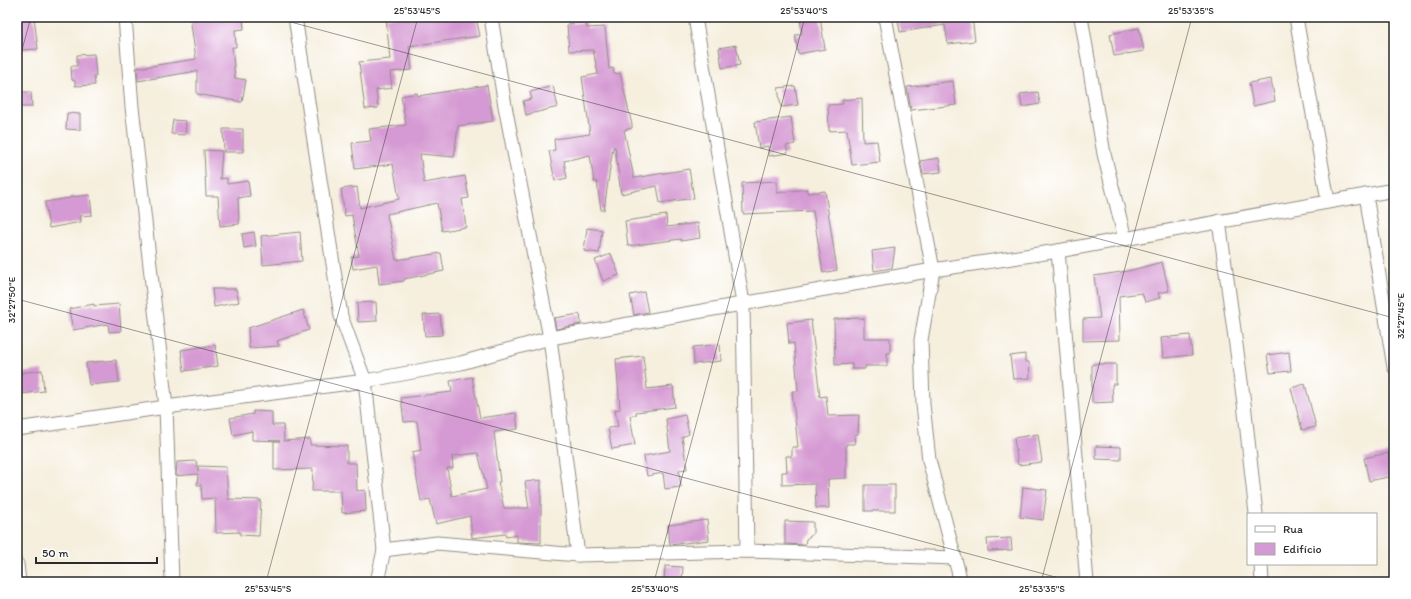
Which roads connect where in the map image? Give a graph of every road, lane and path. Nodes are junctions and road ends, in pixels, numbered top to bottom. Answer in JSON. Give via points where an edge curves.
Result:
{"nodes":[{"id":1,"x":125,"y":17,"type":"edge"},
{"id":2,"x":294,"y":17,"type":"edge"},
{"id":3,"x":491,"y":17,"type":"edge"},
{"id":4,"x":695,"y":17,"type":"edge"},
{"id":5,"x":885,"y":17,"type":"edge"},
{"id":6,"x":1081,"y":17,"type":"edge"},
{"id":7,"x":1296,"y":17,"type":"edge"},
{"id":8,"x":1394,"y":190,"type":"edge"},
{"id":9,"x":1366,"y":195,"type":"junction"},
{"id":10,"x":1328,"y":201,"type":"junction"},
{"id":11,"x":1219,"y":221,"type":"junction"},
{"id":12,"x":1125,"y":239,"type":"junction"},
{"id":13,"x":1058,"y":251,"type":"junction"},
{"id":14,"x":933,"y":270,"type":"junction"},
{"id":15,"x":743,"y":303,"type":"junction"},
{"id":16,"x":550,"y":338,"type":"junction"},
{"id":17,"x":1393,"y":359,"type":"edge"},
{"id":18,"x":365,"y":381,"type":"junction"},
{"id":19,"x":166,"y":407,"type":"junction"},
{"id":20,"x":17,"y":429,"type":"edge"},
{"id":21,"x":1256,"y":513,"type":"edge"},
{"id":22,"x":384,"y":550,"type":"junction"},
{"id":23,"x":747,"y":551,"type":"junction"},
{"id":24,"x":578,"y":555,"type":"junction"},
{"id":25,"x":955,"y":558,"type":"junction"},
{"id":26,"x":17,"y":564,"type":"edge"},
{"id":27,"x":1261,"y":565,"type":"edge"},
{"id":28,"x":19,"y":582,"type":"edge"},
{"id":29,"x":172,"y":582,"type":"edge"},
{"id":30,"x":377,"y":582,"type":"edge"},
{"id":31,"x":961,"y":582,"type":"edge"},
{"id":32,"x":1088,"y":582,"type":"edge"},
{"id":33,"x":1262,"y":582,"type":"edge"}],
"edges":[{"from":1,"to":19,"type":"street","via":[[132,114]]},
{"from":2,"to":18,"type":"street","via":[[340,316]]},
{"from":3,"to":16,"type":"street","via":[[505,106]]},
{"from":4,"to":15,"type":"street"},
{"from":5,"to":14,"type":"street"},
{"from":6,"to":12,"type":"street","via":[[1104,154]]},
{"from":7,"to":10,"type":"street"},
{"from":8,"to":9,"type":"street"},
{"from":9,"to":10,"type":"street"},
{"from":9,"to":17,"type":"street"},
{"from":10,"to":11,"type":"street"},
{"from":11,"to":12,"type":"street"},
{"from":11,"to":21,"type":"street"},
{"from":12,"to":13,"type":"street"},
{"from":13,"to":14,"type":"street"},
{"from":13,"to":32,"type":"street"},
{"from":14,"to":15,"type":"street"},
{"from":14,"to":25,"type":"street","via":[[921,340],[923,404],[929,460]]},
{"from":15,"to":16,"type":"street"},
{"from":15,"to":23,"type":"street"},
{"from":16,"to":18,"type":"street","via":[[461,363]]},
{"from":16,"to":24,"type":"street"},
{"from":18,"to":19,"type":"street"},
{"from":18,"to":22,"type":"street"},
{"from":19,"to":20,"type":"street"},
{"from":19,"to":29,"type":"street"},
{"from":22,"to":24,"type":"street","via":[[437,543]]},
{"from":22,"to":30,"type":"street"},
{"from":23,"to":24,"type":"street"},
{"from":23,"to":25,"type":"street"},
{"from":25,"to":31,"type":"street"},
{"from":26,"to":28,"type":"street"},
{"from":27,"to":33,"type":"street"}]}
